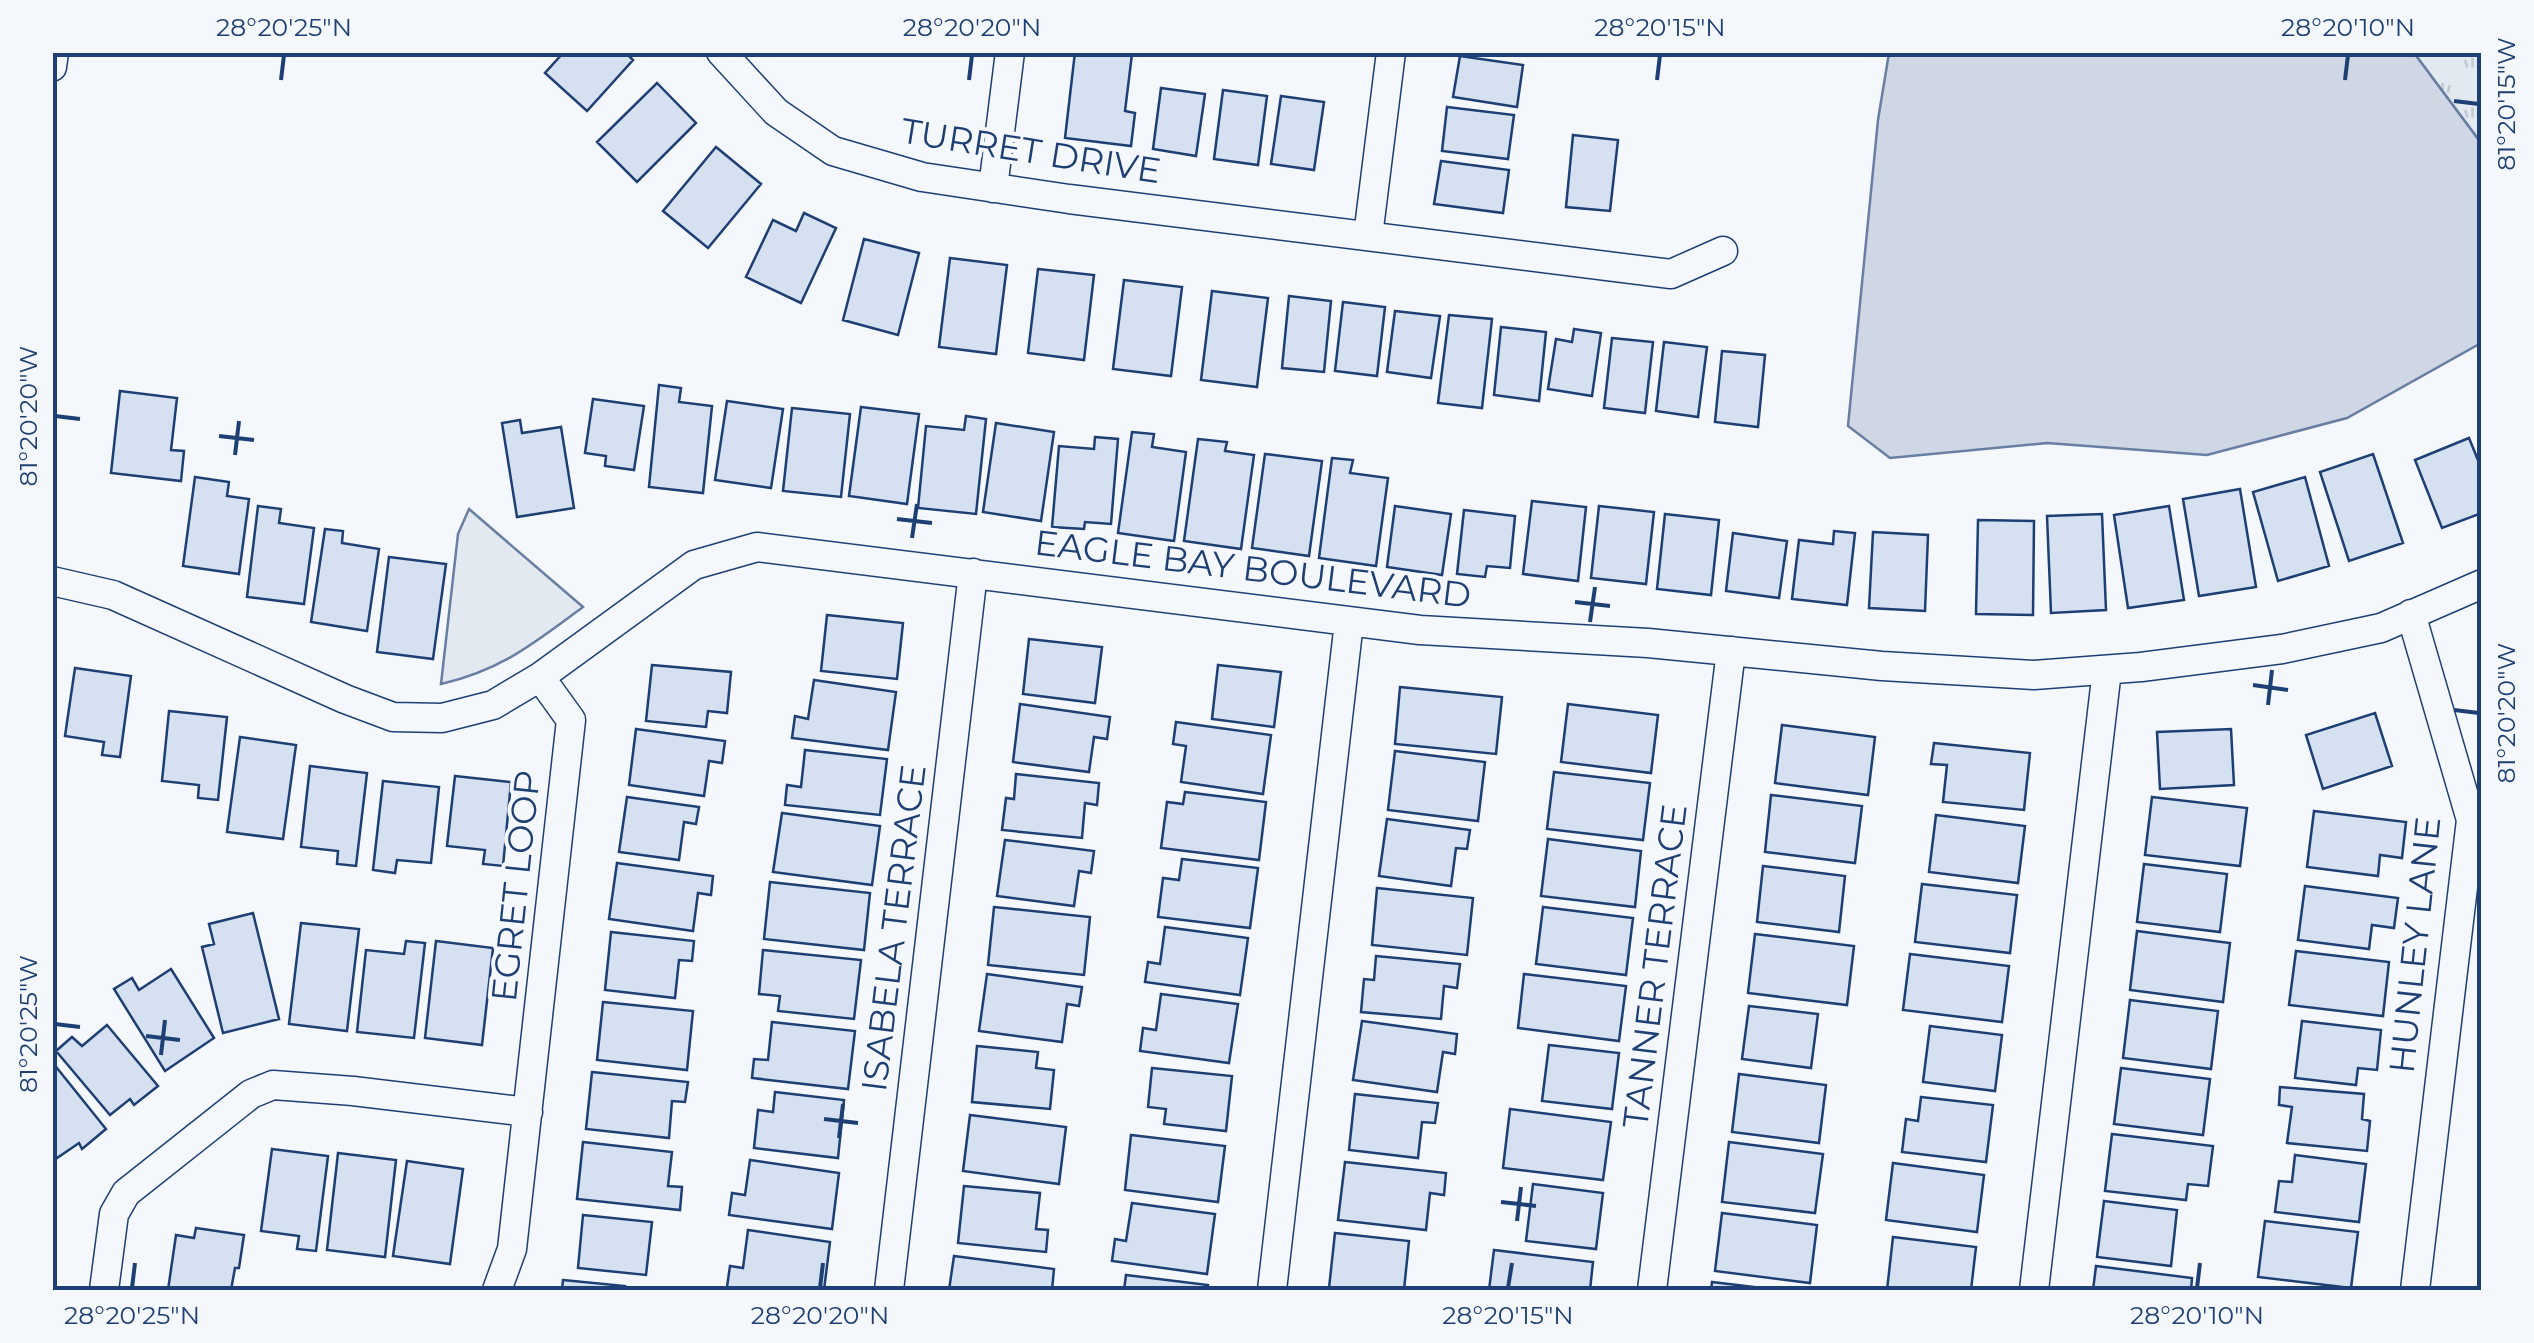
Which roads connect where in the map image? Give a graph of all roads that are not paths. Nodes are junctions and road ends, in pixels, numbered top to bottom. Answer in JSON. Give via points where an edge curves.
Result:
{"nodes":[{"id":1,"x":54,"y":52,"type":"edge"},
{"id":2,"x":721,"y":52,"type":"edge"},
{"id":3,"x":1010,"y":52,"type":"edge"},
{"id":4,"x":1391,"y":52,"type":"edge"},
{"id":5,"x":52,"y":67,"type":"edge"},
{"id":6,"x":992,"y":188,"type":"junction"},
{"id":7,"x":1368,"y":236,"type":"junction"},
{"id":8,"x":1723,"y":251,"type":"dead end"},
{"id":9,"x":973,"y":574,"type":"junction"},
{"id":10,"x":66,"y":584,"type":"edge"},
{"id":11,"x":2482,"y":584,"type":"edge"},
{"id":12,"x":2411,"y":614,"type":"junction"},
{"id":13,"x":1350,"y":622,"type":"junction"},
{"id":14,"x":1731,"y":651,"type":"junction"},
{"id":15,"x":2107,"y":670,"type":"junction"},
{"id":16,"x":540,"y":677,"type":"junction"},
{"id":17,"x":2474,"y":863,"type":"edge"},
{"id":18,"x":528,"y":1112,"type":"junction"},
{"id":19,"x":104,"y":1290,"type":"edge"},
{"id":20,"x":497,"y":1290,"type":"edge"},
{"id":21,"x":889,"y":1290,"type":"edge"},
{"id":22,"x":1272,"y":1290,"type":"edge"},
{"id":23,"x":1652,"y":1290,"type":"edge"},
{"id":24,"x":2034,"y":1290,"type":"edge"},
{"id":25,"x":2415,"y":1290,"type":"edge"}],
"edges":[{"from":1,"to":5,"type":"street"},
{"from":2,"to":6,"type":"street","name":"TURRET DRIVE","via":[[776,112],[832,151]]},
{"from":3,"to":6,"type":"street"},
{"from":4,"to":7,"type":"street"},
{"from":6,"to":7,"type":"street","name":"TURRET DRIVE"},
{"from":7,"to":8,"type":"street","name":"TURRET DRIVE","via":[[1670,274]]},
{"from":9,"to":13,"type":"street","name":"EAGLE BAY BOULEVARD"},
{"from":9,"to":16,"type":"street","name":"EAGLE BAY BOULEVARD","via":[[757,547],[694,565]]},
{"from":9,"to":21,"type":"street","name":"ISABELA TERRACE"},
{"from":10,"to":16,"type":"street","name":"EAGLE BAY BOULEVARD","via":[[113,594],[392,716],[442,718],[493,705]]},
{"from":11,"to":12,"type":"street","name":"EAGLE BAY BOULEVARD"},
{"from":12,"to":15,"type":"street","name":"EAGLE BAY BOULEVARD","via":[[2381,628],[2282,649]]},
{"from":12,"to":17,"type":"street","name":"HUNLEY LANE","via":[[2471,820]]},
{"from":13,"to":14,"type":"street","name":"EAGLE BAY BOULEVARD"},
{"from":13,"to":22,"type":"street"},
{"from":14,"to":15,"type":"street","name":"EAGLE BAY BOULEVARD","via":[[2034,675]]},
{"from":14,"to":23,"type":"street","name":"TANNER TERRACE"},
{"from":15,"to":24,"type":"street"},
{"from":16,"to":18,"type":"street","name":"EGRET LOOP","via":[[572,720]]},
{"from":17,"to":25,"type":"street","name":"HUNLEY LANE"},
{"from":18,"to":19,"type":"street","via":[[352,1091],[273,1086],[251,1094],[126,1193],[114,1214]]},
{"from":18,"to":20,"type":"street","name":"EGRET LOOP","via":[[512,1249]]}]}
